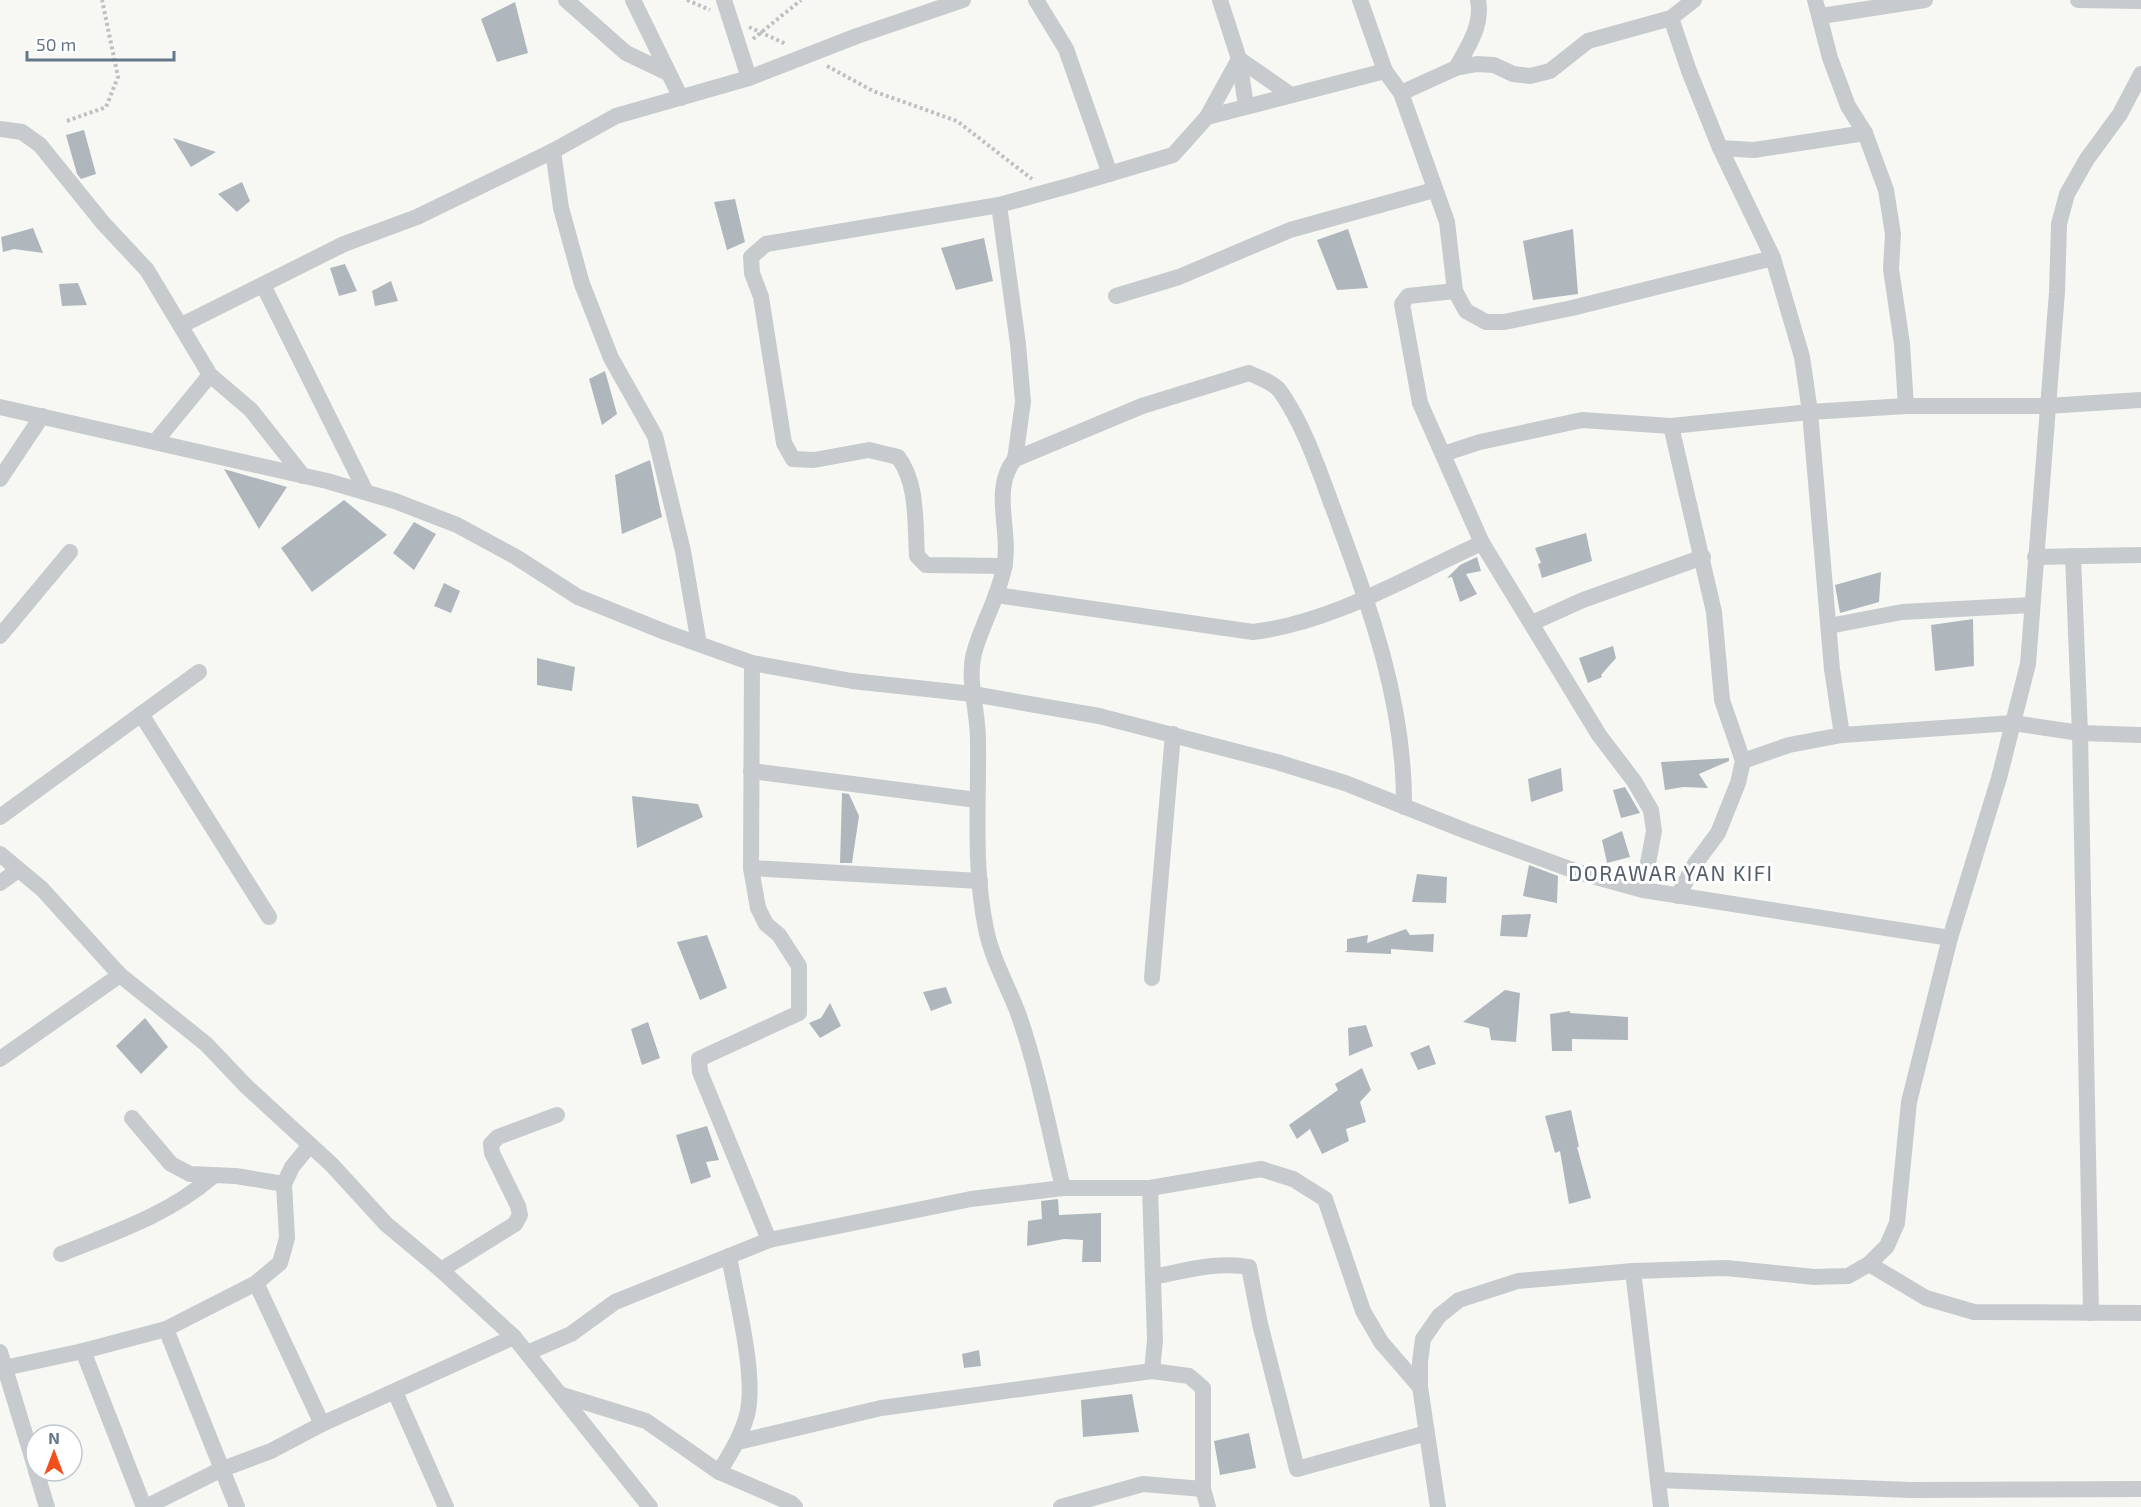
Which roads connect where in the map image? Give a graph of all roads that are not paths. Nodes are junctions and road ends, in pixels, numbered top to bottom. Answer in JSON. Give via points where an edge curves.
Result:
{"nodes":[{"id":1,"x":566,"y":0,"type":"edge"},
{"id":2,"x":633,"y":0,"type":"edge"},
{"id":3,"x":963,"y":0,"type":"edge"},
{"id":4,"x":1036,"y":0,"type":"edge"},
{"id":5,"x":1360,"y":0,"type":"edge"},
{"id":6,"x":1478,"y":0,"type":"edge"},
{"id":7,"x":1694,"y":0,"type":"edge"},
{"id":8,"x":1925,"y":0,"type":"edge"},
{"id":9,"x":2078,"y":0,"type":"edge"},
{"id":10,"x":2141,"y":1,"type":"edge"},
{"id":11,"x":1226,"y":2,"type":"edge"},
{"id":12,"x":722,"y":7,"type":"edge"},
{"id":13,"x":1818,"y":8,"type":"edge"},
{"id":14,"x":1671,"y":18,"type":"junction"},
{"id":15,"x":1239,"y":59,"type":"junction"},
{"id":16,"x":1456,"y":68,"type":"junction"},
{"id":17,"x":1384,"y":71,"type":"junction"},
{"id":18,"x":669,"y":73,"type":"junction"},
{"id":19,"x":2141,"y":74,"type":"edge"},
{"id":20,"x":749,"y":78,"type":"junction"},
{"id":21,"x":1401,"y":93,"type":"junction"},
{"id":22,"x":1291,"y":95,"type":"junction"},
{"id":23,"x":681,"y":98,"type":"junction"},
{"id":24,"x":1246,"y":106,"type":"junction"},
{"id":25,"x":1207,"y":117,"type":"junction"},
{"id":26,"x":0,"y":129,"type":"edge"},
{"id":27,"x":1865,"y":133,"type":"junction"},
{"id":28,"x":1720,"y":148,"type":"junction"},
{"id":29,"x":553,"y":151,"type":"junction"},
{"id":30,"x":1110,"y":174,"type":"junction"},
{"id":31,"x":1434,"y":190,"type":"junction"},
{"id":32,"x":999,"y":205,"type":"junction"},
{"id":33,"x":1773,"y":258,"type":"junction"},
{"id":34,"x":263,"y":285,"type":"junction"},
{"id":35,"x":1455,"y":291,"type":"junction"},
{"id":36,"x":1116,"y":296,"type":"dead end"},
{"id":37,"x":182,"y":325,"type":"junction"},
{"id":38,"x":210,"y":375,"type":"junction"},
{"id":39,"x":2141,"y":400,"type":"edge"},
{"id":40,"x":1906,"y":406,"type":"junction"},
{"id":41,"x":2047,"y":406,"type":"junction"},
{"id":42,"x":0,"y":407,"type":"edge"},
{"id":43,"x":1809,"y":412,"type":"junction"},
{"id":44,"x":42,"y":416,"type":"junction"},
{"id":45,"x":1671,"y":426,"type":"junction"},
{"id":46,"x":155,"y":442,"type":"junction"},
{"id":47,"x":1443,"y":454,"type":"junction"},
{"id":48,"x":1016,"y":459,"type":"junction"},
{"id":49,"x":303,"y":476,"type":"junction"},
{"id":50,"x":0,"y":479,"type":"edge"},
{"id":51,"x":366,"y":492,"type":"junction"},
{"id":52,"x":1482,"y":543,"type":"junction"},
{"id":53,"x":70,"y":552,"type":"dead end"},
{"id":54,"x":2141,"y":555,"type":"edge"},
{"id":55,"x":2073,"y":556,"type":"junction"},
{"id":56,"x":1703,"y":557,"type":"junction"},
{"id":57,"x":2035,"y":557,"type":"junction"},
{"id":58,"x":1005,"y":566,"type":"junction"},
{"id":59,"x":996,"y":595,"type":"junction"},
{"id":60,"x":1366,"y":597,"type":"junction"},
{"id":61,"x":2032,"y":605,"type":"junction"},
{"id":62,"x":1532,"y":623,"type":"junction"},
{"id":63,"x":1829,"y":626,"type":"junction"},
{"id":64,"x":0,"y":636,"type":"edge"},
{"id":65,"x":699,"y":644,"type":"junction"},
{"id":66,"x":752,"y":663,"type":"junction"},
{"id":67,"x":199,"y":672,"type":"dead end"},
{"id":68,"x":973,"y":694,"type":"junction"},
{"id":69,"x":141,"y":714,"type":"junction"},
{"id":70,"x":2013,"y":723,"type":"junction"},
{"id":71,"x":2079,"y":733,"type":"junction"},
{"id":72,"x":1173,"y":734,"type":"junction"},
{"id":73,"x":1842,"y":735,"type":"junction"},
{"id":74,"x":2141,"y":735,"type":"edge"},
{"id":75,"x":1743,"y":761,"type":"junction"},
{"id":76,"x":751,"y":771,"type":"junction"},
{"id":77,"x":977,"y":800,"type":"junction"},
{"id":78,"x":1404,"y":807,"type":"junction"},
{"id":79,"x":0,"y":817,"type":"edge"},
{"id":80,"x":0,"y":854,"type":"edge"},
{"id":81,"x":751,"y":868,"type":"junction"},
{"id":82,"x":18,"y":870,"type":"junction"},
{"id":83,"x":980,"y":881,"type":"junction"},
{"id":84,"x":0,"y":883,"type":"edge"},
{"id":85,"x":1643,"y":890,"type":"junction"},
{"id":86,"x":1678,"y":896,"type":"junction"},
{"id":87,"x":269,"y":917,"type":"dead end"},
{"id":88,"x":1950,"y":938,"type":"junction"},
{"id":89,"x":120,"y":975,"type":"junction"},
{"id":90,"x":1152,"y":978,"type":"dead end"},
{"id":91,"x":0,"y":1059,"type":"edge"},
{"id":92,"x":557,"y":1115,"type":"dead end"},
{"id":93,"x":132,"y":1118,"type":"dead end"},
{"id":94,"x":310,"y":1145,"type":"junction"},
{"id":95,"x":212,"y":1177,"type":"junction"},
{"id":96,"x":284,"y":1184,"type":"junction"},
{"id":97,"x":1063,"y":1188,"type":"junction"},
{"id":98,"x":1150,"y":1188,"type":"junction"},
{"id":99,"x":769,"y":1240,"type":"junction"},
{"id":100,"x":61,"y":1254,"type":"dead end"},
{"id":101,"x":729,"y":1256,"type":"junction"},
{"id":102,"x":1869,"y":1264,"type":"junction"},
{"id":103,"x":441,"y":1269,"type":"junction"},
{"id":104,"x":1633,"y":1271,"type":"junction"},
{"id":105,"x":1153,"y":1277,"type":"junction"},
{"id":106,"x":256,"y":1283,"type":"junction"},
{"id":107,"x":2091,"y":1313,"type":"junction"},
{"id":108,"x":2141,"y":1313,"type":"edge"},
{"id":109,"x":166,"y":1329,"type":"junction"},
{"id":110,"x":514,"y":1337,"type":"junction"},
{"id":111,"x":83,"y":1351,"type":"junction"},
{"id":112,"x":527,"y":1353,"type":"junction"},
{"id":113,"x":2,"y":1363,"type":"edge"},
{"id":114,"x":1152,"y":1371,"type":"junction"},
{"id":115,"x":1420,"y":1387,"type":"junction"},
{"id":116,"x":395,"y":1392,"type":"junction"},
{"id":117,"x":562,"y":1395,"type":"junction"},
{"id":118,"x":322,"y":1424,"type":"junction"},
{"id":119,"x":24,"y":1433,"type":"edge"},
{"id":120,"x":1427,"y":1433,"type":"junction"},
{"id":121,"x":738,"y":1442,"type":"junction"},
{"id":122,"x":220,"y":1470,"type":"junction"},
{"id":123,"x":719,"y":1472,"type":"junction"},
{"id":124,"x":1658,"y":1480,"type":"junction"},
{"id":125,"x":40,"y":1483,"type":"edge"},
{"id":126,"x":1203,"y":1489,"type":"junction"},
{"id":127,"x":2141,"y":1489,"type":"edge"},
{"id":128,"x":1910,"y":1490,"type":"junction"},
{"id":129,"x":47,"y":1507,"type":"edge"},
{"id":130,"x":145,"y":1507,"type":"edge"},
{"id":131,"x":237,"y":1507,"type":"edge"},
{"id":132,"x":446,"y":1507,"type":"edge"},
{"id":133,"x":650,"y":1507,"type":"edge"},
{"id":134,"x":795,"y":1507,"type":"edge"},
{"id":135,"x":1061,"y":1507,"type":"edge"},
{"id":136,"x":1208,"y":1507,"type":"edge"},
{"id":137,"x":1438,"y":1507,"type":"edge"},
{"id":138,"x":1661,"y":1507,"type":"edge"},
{"id":139,"x":1910,"y":1507,"type":"edge"}],
"edges":[{"from":1,"to":18,"type":"street","via":[[626,53]]},
{"from":2,"to":18,"type":"street"},
{"from":3,"to":20,"type":"street"},
{"from":4,"to":30,"type":"street","via":[[1066,49]]},
{"from":5,"to":17,"type":"street"},
{"from":6,"to":16,"type":"street","via":[[1475,33]]},
{"from":7,"to":14,"type":"street"},
{"from":8,"to":13,"type":"street"},
{"from":9,"to":10,"type":"street"},
{"from":11,"to":15,"type":"street"},
{"from":12,"to":20,"type":"street"},
{"from":13,"to":27,"type":"street","via":[[1830,58],[1848,106]]},
{"from":14,"to":16,"type":"street","via":[[1588,41],[1550,70],[1530,76],[1513,74],[1494,65]]},
{"from":14,"to":28,"type":"street"},
{"from":15,"to":22,"type":"street"},
{"from":15,"to":24,"type":"street"},
{"from":15,"to":25,"type":"street"},
{"from":16,"to":21,"type":"street"},
{"from":17,"to":21,"type":"street"},
{"from":17,"to":22,"type":"street"},
{"from":18,"to":23,"type":"street"},
{"from":19,"to":41,"type":"street","via":[[2120,114],[2086,159],[2067,194],[2059,224]]},
{"from":20,"to":23,"type":"street"},
{"from":21,"to":31,"type":"street"},
{"from":22,"to":24,"type":"street"},
{"from":23,"to":29,"type":"street","via":[[616,116]]},
{"from":24,"to":25,"type":"street"},
{"from":25,"to":30,"type":"street","via":[[1173,155]]},
{"from":26,"to":37,"type":"street","via":[[22,132],[40,146],[147,270]]},
{"from":27,"to":28,"type":"street","via":[[1754,150]]},
{"from":27,"to":40,"type":"street","via":[[1886,190],[1893,234],[1891,269]]},
{"from":28,"to":33,"type":"street"},
{"from":29,"to":34,"type":"street","via":[[417,217],[344,244]]},
{"from":29,"to":65,"type":"street","via":[[561,208],[582,284],[611,358],[655,436],[684,550]]},
{"from":30,"to":32,"type":"street"},
{"from":31,"to":35,"type":"street","via":[[1447,222]]},
{"from":31,"to":36,"type":"street","via":[[1290,230],[1179,277]]},
{"from":32,"to":48,"type":"street","via":[[1023,402]]},
{"from":32,"to":58,"type":"street","via":[[766,244],[751,257],[770,348],[783,443],[793,459],[814,460],[869,450],[898,457],[905,466],[912,495],[917,556],[926,565]]},
{"from":33,"to":35,"type":"street","via":[[1504,322],[1486,322],[1466,311]]},
{"from":33,"to":43,"type":"street","via":[[1802,357]]},
{"from":34,"to":37,"type":"street"},
{"from":34,"to":51,"type":"street"},
{"from":35,"to":47,"type":"street","via":[[1408,296],[1402,304],[1420,403]]},
{"from":37,"to":38,"type":"street"},
{"from":38,"to":46,"type":"street"},
{"from":38,"to":49,"type":"street","via":[[251,410]]},
{"from":39,"to":41,"type":"street"},
{"from":40,"to":41,"type":"street"},
{"from":40,"to":43,"type":"street"},
{"from":41,"to":57,"type":"street"},
{"from":42,"to":44,"type":"street"},
{"from":43,"to":45,"type":"street"},
{"from":43,"to":63,"type":"street"},
{"from":44,"to":46,"type":"street"},
{"from":44,"to":50,"type":"street"},
{"from":45,"to":47,"type":"street","via":[[1582,420]]},
{"from":45,"to":56,"type":"street"},
{"from":46,"to":49,"type":"street"},
{"from":47,"to":52,"type":"street"},
{"from":48,"to":58,"type":"street","via":[[1005,471],[1002,487]]},
{"from":48,"to":60,"type":"street","via":[[1142,406],[1249,373],[1279,389],[1310,447]]},
{"from":49,"to":51,"type":"street"},
{"from":51,"to":65,"type":"street","via":[[457,525],[578,597]]},
{"from":52,"to":60,"type":"street"},
{"from":52,"to":62,"type":"street"},
{"from":53,"to":64,"type":"street"},
{"from":54,"to":55,"type":"street"},
{"from":55,"to":57,"type":"street"},
{"from":55,"to":71,"type":"street"},
{"from":56,"to":62,"type":"street","via":[[1583,600]]},
{"from":56,"to":75,"type":"street","via":[[1714,612],[1722,700]]},
{"from":57,"to":61,"type":"street"},
{"from":58,"to":59,"type":"street"},
{"from":59,"to":60,"type":"street","via":[[1253,632],[1324,616]]},
{"from":59,"to":68,"type":"street","via":[[974,654]]},
{"from":60,"to":78,"type":"street","via":[[1399,718],[1405,766]]},
{"from":61,"to":63,"type":"street","via":[[1902,612]]},
{"from":61,"to":70,"type":"street","via":[[2028,664]]},
{"from":62,"to":85,"type":"street","via":[[1599,735],[1651,810],[1654,831]]},
{"from":63,"to":73,"type":"street"},
{"from":65,"to":66,"type":"street"},
{"from":66,"to":68,"type":"street","via":[[852,681]]},
{"from":66,"to":76,"type":"street"},
{"from":67,"to":69,"type":"street"},
{"from":68,"to":72,"type":"street","via":[[1099,716]]},
{"from":68,"to":77,"type":"street","via":[[978,736]]},
{"from":69,"to":79,"type":"street"},
{"from":69,"to":87,"type":"street"},
{"from":70,"to":71,"type":"street"},
{"from":70,"to":73,"type":"street"},
{"from":70,"to":88,"type":"street"},
{"from":71,"to":74,"type":"street"},
{"from":71,"to":107,"type":"street"},
{"from":72,"to":78,"type":"street","via":[[1345,783]]},
{"from":72,"to":90,"type":"street"},
{"from":73,"to":75,"type":"street","via":[[1789,745]]},
{"from":75,"to":86,"type":"street","via":[[1718,833]]},
{"from":76,"to":77,"type":"street"},
{"from":76,"to":81,"type":"street"},
{"from":77,"to":83,"type":"street"},
{"from":78,"to":85,"type":"street","via":[[1578,872]]},
{"from":80,"to":82,"type":"street"},
{"from":81,"to":83,"type":"street"},
{"from":81,"to":99,"type":"street","via":[[758,908],[799,966],[799,1013],[699,1059],[700,1072]]},
{"from":82,"to":84,"type":"street"},
{"from":82,"to":89,"type":"street","via":[[42,889]]},
{"from":83,"to":97,"type":"street","via":[[996,966],[1017,1011],[1035,1066]]},
{"from":85,"to":86,"type":"street"},
{"from":86,"to":88,"type":"street"},
{"from":88,"to":102,"type":"street","via":[[1909,1102],[1897,1223],[1887,1246]]},
{"from":89,"to":91,"type":"street"},
{"from":89,"to":94,"type":"street","via":[[206,1044]]},
{"from":92,"to":103,"type":"street","via":[[498,1137],[491,1144],[520,1215],[515,1224]]},
{"from":93,"to":95,"type":"street","via":[[171,1164],[190,1174]]},
{"from":94,"to":96,"type":"street"},
{"from":94,"to":103,"type":"street","via":[[386,1224]]},
{"from":95,"to":96,"type":"street","via":[[236,1176]]},
{"from":95,"to":100,"type":"street","via":[[164,1212]]},
{"from":96,"to":106,"type":"street","via":[[287,1238],[280,1263]]},
{"from":97,"to":98,"type":"street"},
{"from":97,"to":99,"type":"street","via":[[971,1199]]},
{"from":98,"to":105,"type":"street"},
{"from":98,"to":115,"type":"street","via":[[1261,1169],[1293,1179],[1325,1199],[1364,1311],[1381,1342]]},
{"from":99,"to":101,"type":"street"},
{"from":101,"to":112,"type":"street","via":[[615,1302],[571,1334]]},
{"from":101,"to":121,"type":"street","via":[[748,1374],[748,1412]]},
{"from":102,"to":104,"type":"street","via":[[1848,1276],[1826,1278],[1726,1268]]},
{"from":102,"to":107,"type":"street","via":[[1926,1298],[1974,1312]]},
{"from":103,"to":110,"type":"street"},
{"from":104,"to":115,"type":"street","via":[[1518,1281],[1459,1300],[1438,1316],[1423,1339]]},
{"from":104,"to":124,"type":"street"},
{"from":105,"to":114,"type":"street"},
{"from":105,"to":120,"type":"street","via":[[1204,1268],[1249,1267],[1297,1469]]},
{"from":106,"to":109,"type":"street"},
{"from":106,"to":118,"type":"street"},
{"from":107,"to":108,"type":"street"},
{"from":109,"to":111,"type":"street"},
{"from":109,"to":122,"type":"street"},
{"from":110,"to":112,"type":"street"},
{"from":110,"to":116,"type":"street"},
{"from":111,"to":113,"type":"street"},
{"from":111,"to":130,"type":"street"},
{"from":112,"to":117,"type":"street"},
{"from":113,"to":119,"type":"street"},
{"from":114,"to":121,"type":"street","via":[[881,1408]]},
{"from":114,"to":126,"type":"street","via":[[1189,1376],[1203,1388]]},
{"from":115,"to":120,"type":"street"},
{"from":116,"to":118,"type":"street"},
{"from":116,"to":132,"type":"street"},
{"from":117,"to":123,"type":"street","via":[[646,1421]]},
{"from":117,"to":133,"type":"street"},
{"from":118,"to":122,"type":"street","via":[[271,1451]]},
{"from":120,"to":137,"type":"street"},
{"from":121,"to":123,"type":"street"},
{"from":122,"to":130,"type":"street"},
{"from":122,"to":131,"type":"street"},
{"from":123,"to":134,"type":"street"},
{"from":124,"to":128,"type":"street"},
{"from":124,"to":138,"type":"street"},
{"from":125,"to":129,"type":"street"},
{"from":126,"to":135,"type":"street","via":[[1143,1484]]},
{"from":126,"to":136,"type":"street"},
{"from":127,"to":128,"type":"street"},
{"from":128,"to":139,"type":"street"}]}
